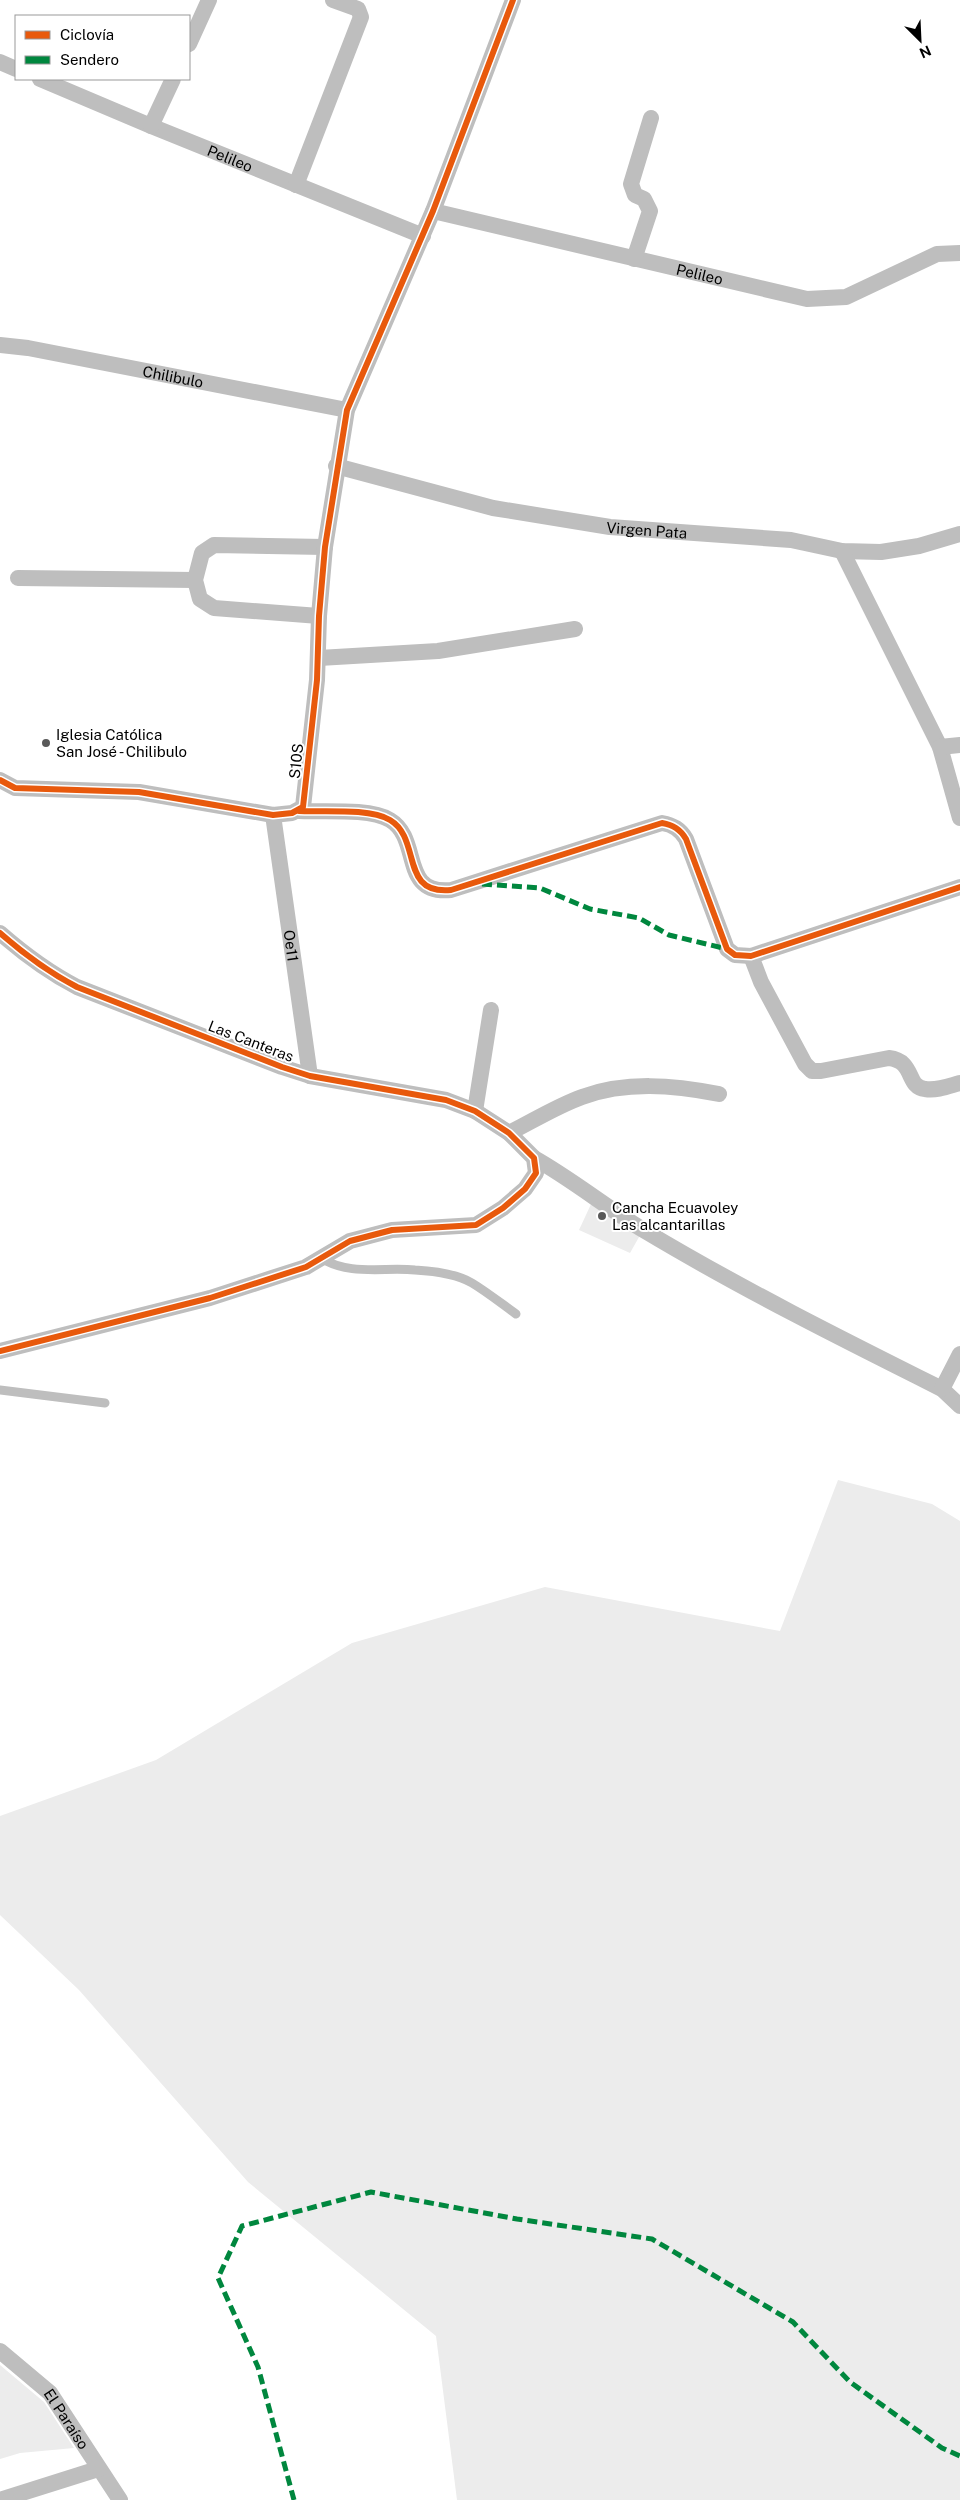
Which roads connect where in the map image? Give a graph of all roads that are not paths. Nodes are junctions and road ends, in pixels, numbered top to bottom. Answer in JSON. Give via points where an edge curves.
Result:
{"nodes":[{"id":1,"x":209,"y":0,"type":"edge"},
{"id":2,"x":333,"y":0,"type":"edge"},
{"id":3,"x":514,"y":0,"type":"edge"},
{"id":4,"x":190,"y":42,"type":"edge"},
{"id":5,"x":0,"y":62,"type":"edge"},
{"id":6,"x":15,"y":68,"type":"edge"},
{"id":7,"x":42,"y":80,"type":"edge"},
{"id":8,"x":173,"y":80,"type":"edge"},
{"id":9,"x":650,"y":118,"type":"dead end"},
{"id":10,"x":151,"y":126,"type":"junction"},
{"id":11,"x":296,"y":185,"type":"junction"},
{"id":12,"x":433,"y":211,"type":"junction"},
{"id":13,"x":423,"y":236,"type":"junction"},
{"id":14,"x":960,"y":253,"type":"edge"},
{"id":15,"x":634,"y":259,"type":"junction"},
{"id":16,"x":0,"y":346,"type":"edge"},
{"id":17,"x":347,"y":410,"type":"junction"},
{"id":18,"x":336,"y":466,"type":"junction"},
{"id":19,"x":960,"y":534,"type":"edge"},
{"id":20,"x":325,"y":547,"type":"junction"},
{"id":21,"x":842,"y":551,"type":"junction"},
{"id":22,"x":18,"y":578,"type":"dead end"},
{"id":23,"x":195,"y":580,"type":"junction"},
{"id":24,"x":319,"y":616,"type":"junction"},
{"id":25,"x":575,"y":629,"type":"dead end"},
{"id":26,"x":319,"y":658,"type":"junction"},
{"id":27,"x":960,"y":745,"type":"edge"},
{"id":28,"x":940,"y":747,"type":"junction"},
{"id":29,"x":0,"y":780,"type":"edge"},
{"id":30,"x":299,"y":811,"type":"junction"},
{"id":31,"x":273,"y":815,"type":"junction"},
{"id":32,"x":960,"y":818,"type":"edge"},
{"id":33,"x":960,"y":887,"type":"edge"},
{"id":34,"x":0,"y":933,"type":"edge"},
{"id":35,"x":752,"y":956,"type":"junction"},
{"id":36,"x":491,"y":1010,"type":"dead end"},
{"id":37,"x":310,"y":1076,"type":"junction"},
{"id":38,"x":960,"y":1083,"type":"edge"},
{"id":39,"x":718,"y":1094,"type":"dead end"},
{"id":40,"x":475,"y":1111,"type":"junction"},
{"id":41,"x":509,"y":1133,"type":"junction"},
{"id":42,"x":534,"y":1158,"type":"junction"},
{"id":43,"x":321,"y":1258,"type":"junction"},
{"id":44,"x":516,"y":1314,"type":"dead end"},
{"id":45,"x":0,"y":1351,"type":"edge"},
{"id":46,"x":960,"y":1354,"type":"edge"},
{"id":47,"x":942,"y":1389,"type":"junction"},
{"id":48,"x":0,"y":1390,"type":"edge"},
{"id":49,"x":105,"y":1403,"type":"dead end"},
{"id":50,"x":960,"y":1406,"type":"edge"},
{"id":51,"x":0,"y":2351,"type":"edge"},
{"id":52,"x":98,"y":2468,"type":"junction"},
{"id":53,"x":0,"y":2500,"type":"edge"},
{"id":54,"x":120,"y":2500,"type":"edge"}],
"edges":[{"from":1,"to":4,"type":"street"},
{"from":2,"to":11,"type":"street","via":[[358,9],[361,17]]},
{"from":3,"to":12,"type":"street","name":"S10S"},
{"from":5,"to":6,"type":"street"},
{"from":7,"to":10,"type":"street","name":"Pelileo"},
{"from":8,"to":10,"type":"street"},
{"from":9,"to":15,"type":"street","via":[[631,184],[635,195],[649,205],[650,211]]},
{"from":10,"to":11,"type":"street","name":"Pelileo"},
{"from":11,"to":13,"type":"street","name":"Pelileo"},
{"from":12,"to":13,"type":"street","name":"S10S"},
{"from":12,"to":15,"type":"street","name":"Pelileo"},
{"from":13,"to":17,"type":"street","name":"S10S"},
{"from":14,"to":15,"type":"street","name":"Pelileo","via":[[937,254],[846,297],[807,300]]},
{"from":16,"to":17,"type":"street","name":"Chilibulo","via":[[28,348]]},
{"from":17,"to":18,"type":"street","name":"S10S"},
{"from":18,"to":20,"type":"street","name":"S10S"},
{"from":18,"to":21,"type":"street","name":"Virgen Pata","via":[[493,508],[610,527],[791,540]]},
{"from":19,"to":21,"type":"street","name":"Virgen Pata","via":[[919,546],[881,552]]},
{"from":20,"to":23,"type":"street","via":[[214,545],[202,553]]},
{"from":20,"to":24,"type":"street","name":"S10S"},
{"from":21,"to":28,"type":"street"},
{"from":22,"to":23,"type":"street"},
{"from":23,"to":24,"type":"street","via":[[200,600],[214,608]]},
{"from":24,"to":26,"type":"street","name":"S10S"},
{"from":25,"to":26,"type":"street","via":[[438,651]]},
{"from":26,"to":30,"type":"street","name":"S10S","via":[[303,807]]},
{"from":27,"to":28,"type":"street"},
{"from":28,"to":32,"type":"street"},
{"from":29,"to":31,"type":"street","via":[[15,788],[139,792]]},
{"from":30,"to":31,"type":"street"},
{"from":30,"to":35,"type":"street","via":[[372,814],[389,819],[407,839],[420,880],[434,890],[442,891],[662,824],[670,825],[686,839],[728,949],[735,955]]},
{"from":31,"to":37,"type":"street","name":"Oe11"},
{"from":33,"to":35,"type":"street"},
{"from":34,"to":37,"type":"street","name":"Las Canteras","via":[[34,962],[77,988]]},
{"from":35,"to":38,"type":"street","via":[[761,982],[805,1064],[812,1071],[890,1058],[900,1059],[922,1089],[936,1090]]},
{"from":36,"to":40,"type":"street"},
{"from":37,"to":40,"type":"street","name":"Las Canteras","via":[[446,1100]]},
{"from":39,"to":41,"type":"street","via":[[663,1087],[611,1089],[580,1098]]},
{"from":40,"to":41,"type":"street","name":"Las Canteras"},
{"from":41,"to":42,"type":"street","name":"Las Canteras"},
{"from":42,"to":43,"type":"street","via":[[536,1173],[525,1189],[476,1225],[392,1230],[350,1241]]},
{"from":42,"to":47,"type":"street","name":"Las Canteras","via":[[560,1172],[643,1230],[757,1296]]},
{"from":43,"to":44,"type":"lane","via":[[334,1266],[393,1271],[414,1269],[470,1282]]},
{"from":43,"to":45,"type":"street","via":[[306,1267],[210,1298]]},
{"from":46,"to":47,"type":"street"},
{"from":47,"to":50,"type":"street","name":"Las Canteras"},
{"from":48,"to":49,"type":"lane"},
{"from":51,"to":52,"type":"street","name":"El Paraíso","via":[[50,2393]]},
{"from":52,"to":53,"type":"street"},
{"from":52,"to":54,"type":"street","name":"El Paraíso"}]}
